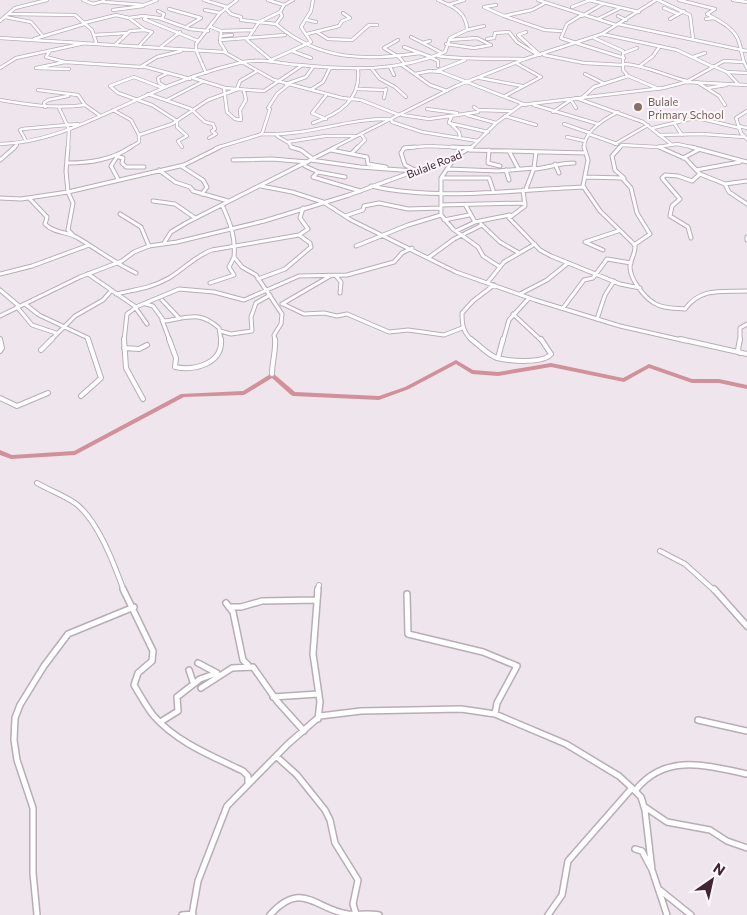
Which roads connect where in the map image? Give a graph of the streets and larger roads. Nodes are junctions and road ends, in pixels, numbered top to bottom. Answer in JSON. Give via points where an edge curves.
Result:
{"nodes":[{"id":1,"x":47,"y":0,"type":"edge"},
{"id":2,"x":83,"y":0,"type":"edge"},
{"id":3,"x":137,"y":0,"type":"edge"},
{"id":4,"x":157,"y":0,"type":"edge"},
{"id":5,"x":204,"y":0,"type":"edge"},
{"id":6,"x":237,"y":0,"type":"edge"},
{"id":7,"x":268,"y":0,"type":"edge"},
{"id":8,"x":291,"y":0,"type":"edge"},
{"id":9,"x":313,"y":0,"type":"edge"},
{"id":10,"x":438,"y":0,"type":"edge"},
{"id":11,"x":464,"y":0,"type":"edge"},
{"id":12,"x":540,"y":0,"type":"edge"},
{"id":13,"x":590,"y":0,"type":"edge"},
{"id":14,"x":610,"y":0,"type":"edge"},
{"id":15,"x":650,"y":0,"type":"edge"},
{"id":16,"x":656,"y":0,"type":"edge"},
{"id":17,"x":679,"y":0,"type":"edge"},
{"id":18,"x":733,"y":0,"type":"edge"},
{"id":19,"x":105,"y":1,"type":"edge"},
{"id":20,"x":458,"y":1,"type":"edge"},
{"id":21,"x":747,"y":2,"type":"edge"},
{"id":22,"x":131,"y":3,"type":"junction"},
{"id":23,"x":545,"y":3,"type":"junction"},
{"id":24,"x":603,"y":4,"type":"junction"},
{"id":25,"x":144,"y":5,"type":"junction"},
{"id":26,"x":284,"y":5,"type":"junction"},
{"id":27,"x":448,"y":5,"type":"junction"},
{"id":28,"x":496,"y":5,"type":"dead end"},
{"id":29,"x":580,"y":5,"type":"junction"},
{"id":30,"x":572,"y":7,"type":"dead end"},
{"id":31,"x":226,"y":8,"type":"junction"},
{"id":32,"x":589,"y":8,"type":"junction"},
{"id":33,"x":620,"y":8,"type":"junction"},
{"id":34,"x":664,"y":8,"type":"dead end"},
{"id":35,"x":168,"y":9,"type":"dead end"},
{"id":36,"x":113,"y":10,"type":"dead end"},
{"id":37,"x":204,"y":10,"type":"dead end"},
{"id":38,"x":158,"y":11,"type":"dead end"},
{"id":39,"x":684,"y":11,"type":"junction"},
{"id":40,"x":280,"y":12,"type":"junction"},
{"id":41,"x":640,"y":12,"type":"junction"},
{"id":42,"x":138,"y":13,"type":"dead end"},
{"id":43,"x":220,"y":13,"type":"junction"},
{"id":44,"x":343,"y":13,"type":"dead end"},
{"id":45,"x":10,"y":14,"type":"junction"},
{"id":46,"x":678,"y":14,"type":"junction"},
{"id":47,"x":147,"y":16,"type":"junction"},
{"id":48,"x":504,"y":16,"type":"junction"},
{"id":49,"x":582,"y":16,"type":"junction"},
{"id":50,"x":618,"y":16,"type":"dead end"},
{"id":51,"x":5,"y":17,"type":"junction"},
{"id":52,"x":129,"y":18,"type":"junction"},
{"id":53,"x":161,"y":18,"type":"junction"},
{"id":54,"x":714,"y":18,"type":"junction"},
{"id":55,"x":670,"y":19,"type":"dead end"},
{"id":56,"x":706,"y":19,"type":"dead end"},
{"id":57,"x":307,"y":20,"type":"junction"},
{"id":58,"x":598,"y":20,"type":"junction"},
{"id":59,"x":626,"y":20,"type":"junction"},
{"id":60,"x":0,"y":21,"type":"edge"},
{"id":61,"x":316,"y":22,"type":"dead end"},
{"id":62,"x":84,"y":24,"type":"junction"},
{"id":63,"x":258,"y":24,"type":"junction"},
{"id":64,"x":276,"y":24,"type":"junction"},
{"id":65,"x":378,"y":25,"type":"dead end"},
{"id":66,"x":617,"y":25,"type":"junction"},
{"id":67,"x":484,"y":26,"type":"dead end"},
{"id":68,"x":186,"y":27,"type":"junction"},
{"id":69,"x":211,"y":27,"type":"junction"},
{"id":70,"x":535,"y":27,"type":"junction"},
{"id":71,"x":145,"y":30,"type":"junction"},
{"id":72,"x":208,"y":30,"type":"junction"},
{"id":73,"x":217,"y":30,"type":"junction"},
{"id":74,"x":254,"y":30,"type":"junction"},
{"id":75,"x":467,"y":30,"type":"junction"},
{"id":76,"x":220,"y":31,"type":"junction"},
{"id":77,"x":561,"y":31,"type":"junction"},
{"id":78,"x":180,"y":32,"type":"junction"},
{"id":79,"x":317,"y":32,"type":"junction"},
{"id":80,"x":128,"y":33,"type":"junction"},
{"id":81,"x":306,"y":34,"type":"junction"},
{"id":82,"x":602,"y":34,"type":"junction"},
{"id":83,"x":42,"y":35,"type":"junction"},
{"id":84,"x":94,"y":35,"type":"junction"},
{"id":85,"x":232,"y":35,"type":"dead end"},
{"id":86,"x":285,"y":35,"type":"junction"},
{"id":87,"x":221,"y":36,"type":"junction"},
{"id":88,"x":411,"y":37,"type":"dead end"},
{"id":89,"x":251,"y":38,"type":"junction"},
{"id":90,"x":594,"y":38,"type":"junction"},
{"id":91,"x":0,"y":39,"type":"edge"},
{"id":92,"x":246,"y":39,"type":"junction"},
{"id":93,"x":487,"y":39,"type":"junction"},
{"id":94,"x":693,"y":39,"type":"junction"},
{"id":95,"x":31,"y":40,"type":"junction"},
{"id":96,"x":43,"y":40,"type":"junction"},
{"id":97,"x":220,"y":40,"type":"junction"},
{"id":98,"x":398,"y":40,"type":"dead end"},
{"id":99,"x":449,"y":40,"type":"junction"},
{"id":100,"x":198,"y":41,"type":"junction"},
{"id":101,"x":430,"y":41,"type":"dead end"},
{"id":102,"x":90,"y":42,"type":"junction"},
{"id":103,"x":96,"y":42,"type":"junction"},
{"id":104,"x":423,"y":43,"type":"junction"},
{"id":105,"x":575,"y":43,"type":"junction"},
{"id":106,"x":446,"y":44,"type":"junction"},
{"id":107,"x":115,"y":45,"type":"junction"},
{"id":108,"x":140,"y":45,"type":"junction"},
{"id":109,"x":307,"y":45,"type":"junction"},
{"id":110,"x":660,"y":46,"type":"junction"},
{"id":111,"x":161,"y":47,"type":"junction"},
{"id":112,"x":404,"y":47,"type":"dead end"},
{"id":113,"x":637,"y":48,"type":"dead end"},
{"id":114,"x":186,"y":50,"type":"junction"},
{"id":115,"x":196,"y":50,"type":"junction"},
{"id":116,"x":316,"y":50,"type":"junction"},
{"id":117,"x":425,"y":50,"type":"dead end"},
{"id":118,"x":742,"y":50,"type":"junction"},
{"id":119,"x":292,"y":51,"type":"junction"},
{"id":120,"x":747,"y":51,"type":"edge"},
{"id":121,"x":49,"y":52,"type":"junction"},
{"id":122,"x":226,"y":52,"type":"junction"},
{"id":123,"x":420,"y":53,"type":"junction"},
{"id":124,"x":624,"y":53,"type":"junction"},
{"id":125,"x":705,"y":53,"type":"dead end"},
{"id":126,"x":440,"y":54,"type":"junction"},
{"id":127,"x":305,"y":55,"type":"junction"},
{"id":128,"x":540,"y":55,"type":"junction"},
{"id":129,"x":398,"y":56,"type":"junction"},
{"id":130,"x":432,"y":57,"type":"junction"},
{"id":131,"x":445,"y":57,"type":"junction"},
{"id":132,"x":693,"y":57,"type":"junction"},
{"id":133,"x":311,"y":58,"type":"dead end"},
{"id":134,"x":624,"y":58,"type":"junction"},
{"id":135,"x":525,"y":59,"type":"junction"},
{"id":136,"x":465,"y":60,"type":"junction"},
{"id":137,"x":272,"y":61,"type":"junction"},
{"id":138,"x":370,"y":61,"type":"junction"},
{"id":139,"x":65,"y":62,"type":"junction"},
{"id":140,"x":241,"y":62,"type":"junction"},
{"id":141,"x":743,"y":62,"type":"junction"},
{"id":142,"x":516,"y":63,"type":"junction"},
{"id":143,"x":404,"y":64,"type":"junction"},
{"id":144,"x":623,"y":64,"type":"junction"},
{"id":145,"x":641,"y":65,"type":"junction"},
{"id":146,"x":301,"y":66,"type":"junction"},
{"id":147,"x":313,"y":66,"type":"junction"},
{"id":148,"x":438,"y":66,"type":"dead end"},
{"id":149,"x":712,"y":66,"type":"junction"},
{"id":150,"x":142,"y":67,"type":"junction"},
{"id":151,"x":390,"y":67,"type":"junction"},
{"id":152,"x":0,"y":68,"type":"edge"},
{"id":153,"x":69,"y":68,"type":"dead end"},
{"id":154,"x":330,"y":68,"type":"junction"},
{"id":155,"x":747,"y":68,"type":"edge"},
{"id":156,"x":373,"y":69,"type":"junction"},
{"id":157,"x":358,"y":70,"type":"junction"},
{"id":158,"x":257,"y":71,"type":"junction"},
{"id":159,"x":437,"y":72,"type":"junction"},
{"id":160,"x":727,"y":72,"type":"junction"},
{"id":161,"x":168,"y":73,"type":"junction"},
{"id":162,"x":206,"y":73,"type":"junction"},
{"id":163,"x":747,"y":73,"type":"edge"},
{"id":164,"x":415,"y":74,"type":"junction"},
{"id":165,"x":585,"y":74,"type":"dead end"},
{"id":166,"x":394,"y":75,"type":"dead end"},
{"id":167,"x":628,"y":76,"type":"junction"},
{"id":168,"x":478,"y":77,"type":"junction"},
{"id":169,"x":191,"y":79,"type":"junction"},
{"id":170,"x":687,"y":81,"type":"junction"},
{"id":171,"x":695,"y":81,"type":"junction"},
{"id":172,"x":202,"y":82,"type":"junction"},
{"id":173,"x":278,"y":82,"type":"junction"},
{"id":174,"x":464,"y":83,"type":"junction"},
{"id":175,"x":603,"y":83,"type":"junction"},
{"id":176,"x":287,"y":84,"type":"junction"},
{"id":177,"x":387,"y":84,"type":"junction"},
{"id":178,"x":733,"y":84,"type":"junction"},
{"id":179,"x":738,"y":84,"type":"junction"},
{"id":180,"x":747,"y":85,"type":"edge"},
{"id":181,"x":522,"y":86,"type":"junction"},
{"id":182,"x":165,"y":88,"type":"junction"},
{"id":183,"x":223,"y":88,"type":"junction"},
{"id":184,"x":708,"y":88,"type":"junction"},
{"id":185,"x":239,"y":89,"type":"junction"},
{"id":186,"x":312,"y":89,"type":"junction"},
{"id":187,"x":358,"y":89,"type":"junction"},
{"id":188,"x":659,"y":89,"type":"junction"},
{"id":189,"x":38,"y":90,"type":"dead end"},
{"id":190,"x":386,"y":90,"type":"junction"},
{"id":191,"x":447,"y":91,"type":"junction"},
{"id":192,"x":148,"y":94,"type":"junction"},
{"id":193,"x":328,"y":94,"type":"junction"},
{"id":194,"x":69,"y":95,"type":"junction"},
{"id":195,"x":224,"y":96,"type":"junction"},
{"id":196,"x":505,"y":96,"type":"junction"},
{"id":197,"x":406,"y":97,"type":"dead end"},
{"id":198,"x":583,"y":97,"type":"junction"},
{"id":199,"x":384,"y":98,"type":"dead end"},
{"id":200,"x":353,"y":99,"type":"junction"},
{"id":201,"x":573,"y":99,"type":"junction"},
{"id":202,"x":0,"y":100,"type":"edge"},
{"id":203,"x":135,"y":100,"type":"junction"},
{"id":204,"x":166,"y":100,"type":"junction"},
{"id":205,"x":85,"y":105,"type":"junction"},
{"id":206,"x":526,"y":105,"type":"junction"},
{"id":207,"x":725,"y":105,"type":"dead end"},
{"id":208,"x":534,"y":106,"type":"junction"},
{"id":209,"x":474,"y":107,"type":"dead end"},
{"id":210,"x":45,"y":108,"type":"junction"},
{"id":211,"x":59,"y":108,"type":"junction"},
{"id":212,"x":576,"y":108,"type":"dead end"},
{"id":213,"x":427,"y":109,"type":"dead end"},
{"id":214,"x":113,"y":110,"type":"junction"},
{"id":215,"x":193,"y":110,"type":"junction"},
{"id":216,"x":512,"y":111,"type":"junction"},
{"id":217,"x":478,"y":112,"type":"dead end"},
{"id":218,"x":553,"y":112,"type":"junction"},
{"id":219,"x":618,"y":112,"type":"junction"},
{"id":220,"x":747,"y":112,"type":"edge"},
{"id":221,"x":399,"y":114,"type":"dead end"},
{"id":222,"x":460,"y":114,"type":"junction"},
{"id":223,"x":465,"y":114,"type":"junction"},
{"id":224,"x":99,"y":116,"type":"junction"},
{"id":225,"x":452,"y":116,"type":"junction"},
{"id":226,"x":505,"y":116,"type":"junction"},
{"id":227,"x":474,"y":117,"type":"junction"},
{"id":228,"x":326,"y":119,"type":"junction"},
{"id":229,"x":390,"y":119,"type":"junction"},
{"id":230,"x":177,"y":122,"type":"junction"},
{"id":231,"x":313,"y":123,"type":"dead end"},
{"id":232,"x":449,"y":123,"type":"junction"},
{"id":233,"x":496,"y":123,"type":"junction"},
{"id":234,"x":674,"y":123,"type":"junction"},
{"id":235,"x":66,"y":124,"type":"junction"},
{"id":236,"x":80,"y":124,"type":"junction"},
{"id":237,"x":564,"y":124,"type":"dead end"},
{"id":238,"x":598,"y":124,"type":"junction"},
{"id":239,"x":475,"y":125,"type":"junction"},
{"id":240,"x":536,"y":125,"type":"dead end"},
{"id":241,"x":648,"y":125,"type":"junction"},
{"id":242,"x":740,"y":127,"type":"junction"},
{"id":243,"x":653,"y":128,"type":"junction"},
{"id":244,"x":747,"y":128,"type":"edge"},
{"id":245,"x":69,"y":129,"type":"junction"},
{"id":246,"x":488,"y":132,"type":"junction"},
{"id":247,"x":139,"y":134,"type":"junction"},
{"id":248,"x":262,"y":134,"type":"junction"},
{"id":249,"x":361,"y":134,"type":"junction"},
{"id":250,"x":589,"y":134,"type":"junction"},
{"id":251,"x":659,"y":135,"type":"junction"},
{"id":252,"x":682,"y":135,"type":"junction"},
{"id":253,"x":277,"y":136,"type":"junction"},
{"id":254,"x":357,"y":136,"type":"junction"},
{"id":255,"x":460,"y":136,"type":"junction"},
{"id":256,"x":567,"y":137,"type":"dead end"},
{"id":257,"x":209,"y":138,"type":"dead end"},
{"id":258,"x":746,"y":138,"type":"edge"},
{"id":259,"x":686,"y":140,"type":"junction"},
{"id":260,"x":26,"y":141,"type":"junction"},
{"id":261,"x":478,"y":141,"type":"junction"},
{"id":262,"x":585,"y":141,"type":"junction"},
{"id":263,"x":287,"y":142,"type":"junction"},
{"id":264,"x":0,"y":144,"type":"edge"},
{"id":265,"x":615,"y":144,"type":"junction"},
{"id":266,"x":671,"y":144,"type":"junction"},
{"id":267,"x":17,"y":145,"type":"junction"},
{"id":268,"x":622,"y":145,"type":"junction"},
{"id":269,"x":182,"y":147,"type":"dead end"},
{"id":270,"x":659,"y":147,"type":"junction"},
{"id":271,"x":470,"y":149,"type":"junction"},
{"id":272,"x":700,"y":149,"type":"junction"},
{"id":273,"x":331,"y":150,"type":"junction"},
{"id":274,"x":489,"y":150,"type":"junction"},
{"id":275,"x":510,"y":150,"type":"junction"},
{"id":276,"x":536,"y":152,"type":"junction"},
{"id":277,"x":586,"y":153,"type":"junction"},
{"id":278,"x":350,"y":154,"type":"junction"},
{"id":279,"x":117,"y":156,"type":"junction"},
{"id":280,"x":456,"y":156,"type":"junction"},
{"id":281,"x":683,"y":158,"type":"junction"},
{"id":282,"x":0,"y":160,"type":"edge"},
{"id":283,"x":233,"y":160,"type":"dead end"},
{"id":284,"x":309,"y":161,"type":"junction"},
{"id":285,"x":742,"y":162,"type":"junction"},
{"id":286,"x":747,"y":162,"type":"edge"},
{"id":287,"x":67,"y":163,"type":"junction"},
{"id":288,"x":574,"y":163,"type":"dead end"},
{"id":289,"x":555,"y":164,"type":"junction"},
{"id":290,"x":181,"y":166,"type":"junction"},
{"id":291,"x":500,"y":166,"type":"dead end"},
{"id":292,"x":144,"y":167,"type":"dead end"},
{"id":293,"x":518,"y":168,"type":"junction"},
{"id":294,"x":534,"y":168,"type":"junction"},
{"id":295,"x":391,"y":169,"type":"junction"},
{"id":296,"x":447,"y":169,"type":"junction"},
{"id":297,"x":159,"y":170,"type":"junction"},
{"id":298,"x":506,"y":170,"type":"junction"},
{"id":299,"x":696,"y":170,"type":"junction"},
{"id":300,"x":417,"y":171,"type":"junction"},
{"id":301,"x":318,"y":172,"type":"junction"},
{"id":302,"x":559,"y":173,"type":"dead end"},
{"id":303,"x":700,"y":174,"type":"junction"},
{"id":304,"x":345,"y":177,"type":"dead end"},
{"id":305,"x":586,"y":177,"type":"junction"},
{"id":306,"x":441,"y":178,"type":"junction"},
{"id":307,"x":624,"y":178,"type":"junction"},
{"id":308,"x":118,"y":179,"type":"junction"},
{"id":309,"x":509,"y":180,"type":"dead end"},
{"id":310,"x":747,"y":181,"type":"edge"},
{"id":311,"x":725,"y":184,"type":"junction"},
{"id":312,"x":261,"y":186,"type":"junction"},
{"id":313,"x":371,"y":186,"type":"junction"},
{"id":314,"x":583,"y":187,"type":"junction"},
{"id":315,"x":524,"y":189,"type":"junction"},
{"id":316,"x":493,"y":190,"type":"junction"},
{"id":317,"x":360,"y":191,"type":"junction"},
{"id":318,"x":68,"y":192,"type":"junction"},
{"id":319,"x":440,"y":192,"type":"junction"},
{"id":320,"x":202,"y":194,"type":"junction"},
{"id":321,"x":0,"y":198,"type":"edge"},
{"id":322,"x":29,"y":198,"type":"junction"},
{"id":323,"x":153,"y":201,"type":"dead end"},
{"id":324,"x":229,"y":201,"type":"junction"},
{"id":325,"x":323,"y":202,"type":"junction"},
{"id":326,"x":525,"y":203,"type":"junction"},
{"id":327,"x":747,"y":204,"type":"edge"},
{"id":328,"x":222,"y":205,"type":"junction"},
{"id":329,"x":466,"y":206,"type":"junction"},
{"id":330,"x":441,"y":207,"type":"junction"},
{"id":331,"x":303,"y":208,"type":"junction"},
{"id":332,"x":120,"y":214,"type":"dead end"},
{"id":333,"x":441,"y":215,"type":"junction"},
{"id":334,"x":469,"y":215,"type":"junction"},
{"id":335,"x":510,"y":215,"type":"junction"},
{"id":336,"x":345,"y":216,"type":"junction"},
{"id":337,"x":195,"y":218,"type":"junction"},
{"id":338,"x":444,"y":220,"type":"junction"},
{"id":339,"x":477,"y":222,"type":"junction"},
{"id":340,"x":482,"y":225,"type":"junction"},
{"id":341,"x":231,"y":227,"type":"junction"},
{"id":342,"x":456,"y":231,"type":"junction"},
{"id":343,"x":618,"y":231,"type":"junction"},
{"id":344,"x":299,"y":235,"type":"junction"},
{"id":345,"x":385,"y":235,"type":"junction"},
{"id":346,"x":462,"y":235,"type":"junction"},
{"id":347,"x":74,"y":236,"type":"junction"},
{"id":348,"x":691,"y":238,"type":"dead end"},
{"id":349,"x":164,"y":243,"type":"junction"},
{"id":350,"x":535,"y":244,"type":"junction"},
{"id":351,"x":89,"y":245,"type":"junction"},
{"id":352,"x":235,"y":245,"type":"junction"},
{"id":353,"x":634,"y":245,"type":"junction"},
{"id":354,"x":149,"y":246,"type":"junction"},
{"id":355,"x":356,"y":246,"type":"dead end"},
{"id":356,"x":412,"y":248,"type":"junction"},
{"id":357,"x":603,"y":250,"type":"dead end"},
{"id":358,"x":519,"y":253,"type":"junction"},
{"id":359,"x":234,"y":257,"type":"junction"},
{"id":360,"x":428,"y":258,"type":"junction"},
{"id":361,"x":631,"y":262,"type":"junction"},
{"id":362,"x":568,"y":263,"type":"junction"},
{"id":363,"x":116,"y":264,"type":"junction"},
{"id":364,"x":500,"y":267,"type":"junction"},
{"id":365,"x":136,"y":273,"type":"dead end"},
{"id":366,"x":0,"y":274,"type":"edge"},
{"id":367,"x":88,"y":274,"type":"junction"},
{"id":368,"x":596,"y":274,"type":"junction"},
{"id":369,"x":330,"y":276,"type":"junction"},
{"id":370,"x":336,"y":276,"type":"junction"},
{"id":371,"x":258,"y":279,"type":"junction"},
{"id":372,"x":614,"y":281,"type":"junction"},
{"id":373,"x":488,"y":282,"type":"junction"},
{"id":374,"x":210,"y":283,"type":"dead end"},
{"id":375,"x":494,"y":285,"type":"junction"},
{"id":376,"x":640,"y":288,"type":"junction"},
{"id":377,"x":0,"y":290,"type":"edge"},
{"id":378,"x":266,"y":290,"type":"junction"},
{"id":379,"x":111,"y":291,"type":"junction"},
{"id":380,"x":747,"y":291,"type":"edge"},
{"id":381,"x":340,"y":293,"type":"dead end"},
{"id":382,"x":116,"y":294,"type":"junction"},
{"id":383,"x":519,"y":295,"type":"junction"},
{"id":384,"x":270,"y":296,"type":"junction"},
{"id":385,"x":529,"y":298,"type":"junction"},
{"id":386,"x":162,"y":300,"type":"dead end"},
{"id":387,"x":25,"y":304,"type":"junction"},
{"id":388,"x":146,"y":304,"type":"junction"},
{"id":389,"x":283,"y":304,"type":"junction"},
{"id":390,"x":18,"y":307,"type":"junction"},
{"id":391,"x":135,"y":307,"type":"junction"},
{"id":392,"x":277,"y":307,"type":"junction"},
{"id":393,"x":563,"y":308,"type":"junction"},
{"id":394,"x":513,"y":314,"type":"junction"},
{"id":395,"x":0,"y":316,"type":"edge"},
{"id":396,"x":179,"y":318,"type":"junction"},
{"id":397,"x":597,"y":319,"type":"junction"},
{"id":398,"x":162,"y":320,"type":"junction"},
{"id":399,"x":147,"y":324,"type":"dead end"},
{"id":400,"x":747,"y":324,"type":"edge"},
{"id":401,"x":63,"y":327,"type":"junction"},
{"id":402,"x":462,"y":328,"type":"junction"},
{"id":403,"x":220,"y":331,"type":"junction"},
{"id":404,"x":56,"y":333,"type":"junction"},
{"id":405,"x":0,"y":340,"type":"edge"},
{"id":406,"x":147,"y":346,"type":"dead end"},
{"id":407,"x":124,"y":348,"type":"junction"},
{"id":408,"x":41,"y":350,"type":"dead end"},
{"id":409,"x":0,"y":351,"type":"edge"},
{"id":410,"x":740,"y":353,"type":"junction"},
{"id":411,"x":747,"y":354,"type":"edge"},
{"id":412,"x":498,"y":358,"type":"junction"},
{"id":413,"x":272,"y":374,"type":"dead end"},
{"id":414,"x":48,"y":393,"type":"dead end"},
{"id":415,"x":81,"y":396,"type":"dead end"},
{"id":416,"x":0,"y":398,"type":"edge"},
{"id":417,"x":143,"y":399,"type":"dead end"},
{"id":418,"x":37,"y":483,"type":"dead end"},
{"id":419,"x":660,"y":551,"type":"dead end"},
{"id":420,"x":319,"y":585,"type":"dead end"},
{"id":421,"x":407,"y":594,"type":"dead end"},
{"id":422,"x":316,"y":600,"type":"junction"},
{"id":423,"x":134,"y":607,"type":"junction"},
{"id":424,"x":747,"y":626,"type":"edge"},
{"id":425,"x":198,"y":663,"type":"dead end"},
{"id":426,"x":248,"y":665,"type":"junction"},
{"id":427,"x":189,"y":670,"type":"dead end"},
{"id":428,"x":219,"y":673,"type":"junction"},
{"id":429,"x":194,"y":680,"type":"junction"},
{"id":430,"x":201,"y":688,"type":"dead end"},
{"id":431,"x":318,"y":694,"type":"junction"},
{"id":432,"x":274,"y":697,"type":"junction"},
{"id":433,"x":495,"y":714,"type":"junction"},
{"id":434,"x":318,"y":718,"type":"junction"},
{"id":435,"x":698,"y":720,"type":"dead end"},
{"id":436,"x":162,"y":721,"type":"junction"},
{"id":437,"x":304,"y":731,"type":"junction"},
{"id":438,"x":747,"y":731,"type":"edge"},
{"id":439,"x":276,"y":756,"type":"junction"},
{"id":440,"x":747,"y":774,"type":"edge"},
{"id":441,"x":248,"y":784,"type":"junction"},
{"id":442,"x":634,"y":789,"type":"junction"},
{"id":443,"x":644,"y":806,"type":"junction"},
{"id":444,"x":747,"y":848,"type":"edge"},
{"id":445,"x":635,"y":849,"type":"dead end"},
{"id":446,"x":652,"y":870,"type":"junction"},
{"id":447,"x":659,"y":890,"type":"junction"},
{"id":448,"x":192,"y":914,"type":"edge"},
{"id":449,"x":356,"y":914,"type":"edge"},
{"id":450,"x":37,"y":915,"type":"edge"},
{"id":451,"x":182,"y":915,"type":"edge"},
{"id":452,"x":270,"y":915,"type":"edge"},
{"id":453,"x":379,"y":915,"type":"edge"},
{"id":454,"x":548,"y":915,"type":"edge"},
{"id":455,"x":667,"y":915,"type":"edge"},
{"id":456,"x":691,"y":915,"type":"edge"}],
"edges":[{"from":1,"to":45,"type":"street","via":[[15,8]]},
{"from":2,"to":19,"type":"street","via":[[93,4]]},
{"from":3,"to":22,"type":"street"},
{"from":4,"to":25,"type":"street"},
{"from":5,"to":31,"type":"street"},
{"from":6,"to":31,"type":"street"},
{"from":7,"to":26,"type":"street"},
{"from":8,"to":26,"type":"street"},
{"from":9,"to":57,"type":"street"},
{"from":10,"to":27,"type":"street"},
{"from":11,"to":20,"type":"street"},
{"from":12,"to":23,"type":"street"},
{"from":13,"to":24,"type":"street"},
{"from":13,"to":29,"type":"street"},
{"from":14,"to":24,"type":"street"},
{"from":15,"to":16,"type":"street"},
{"from":16,"to":39,"type":"street"},
{"from":16,"to":41,"type":"street"},
{"from":17,"to":54,"type":"street","via":[[714,8],[707,14]]},
{"from":18,"to":21,"type":"street"},
{"from":19,"to":22,"type":"street"},
{"from":20,"to":27,"type":"street"},
{"from":22,"to":25,"type":"street"},
{"from":23,"to":48,"type":"street","via":[[532,10]]},
{"from":23,"to":49,"type":"street"},
{"from":24,"to":32,"type":"street"},
{"from":24,"to":33,"type":"street"},
{"from":25,"to":36,"type":"street"},
{"from":26,"to":40,"type":"street"},
{"from":27,"to":75,"type":"street","via":[[463,15]]},
{"from":28,"to":48,"type":"street","via":[[484,7]]},
{"from":29,"to":30,"type":"street"},
{"from":29,"to":32,"type":"street"},
{"from":31,"to":43,"type":"street"},
{"from":31,"to":63,"type":"street","via":[[240,19]]},
{"from":32,"to":49,"type":"street"},
{"from":33,"to":41,"type":"street"},
{"from":33,"to":58,"type":"street"},
{"from":34,"to":46,"type":"street"},
{"from":35,"to":68,"type":"street","via":[[201,18]]},
{"from":37,"to":43,"type":"street"},
{"from":38,"to":53,"type":"street","via":[[164,14]]},
{"from":39,"to":46,"type":"street"},
{"from":39,"to":94,"type":"street","via":[[690,15]]},
{"from":40,"to":63,"type":"street"},
{"from":40,"to":64,"type":"street","via":[[282,16]]},
{"from":41,"to":59,"type":"street"},
{"from":42,"to":47,"type":"street"},
{"from":43,"to":69,"type":"street"},
{"from":44,"to":79,"type":"street","via":[[350,18],[339,26]]},
{"from":45,"to":51,"type":"street"},
{"from":45,"to":62,"type":"street","via":[[74,15]]},
{"from":46,"to":55,"type":"street"},
{"from":47,"to":52,"type":"street"},
{"from":47,"to":53,"type":"street"},
{"from":47,"to":78,"type":"street","via":[[144,19]]},
{"from":48,"to":70,"type":"street"},
{"from":49,"to":58,"type":"street"},
{"from":49,"to":77,"type":"street","via":[[565,23]]},
{"from":50,"to":59,"type":"street"},
{"from":51,"to":60,"type":"street"},
{"from":51,"to":83,"type":"street","via":[[31,22]]},
{"from":52,"to":62,"type":"street","via":[[114,16]]},
{"from":52,"to":71,"type":"street"},
{"from":53,"to":68,"type":"street"},
{"from":54,"to":56,"type":"street"},
{"from":54,"to":118,"type":"street","via":[[735,32]]},
{"from":57,"to":61,"type":"street"},
{"from":57,"to":81,"type":"street","via":[[301,26]]},
{"from":58,"to":66,"type":"street"},
{"from":59,"to":66,"type":"street"},
{"from":62,"to":83,"type":"street"},
{"from":62,"to":84,"type":"street"},
{"from":63,"to":64,"type":"street"},
{"from":63,"to":74,"type":"street"},
{"from":64,"to":86,"type":"street"},
{"from":65,"to":79,"type":"street","via":[[370,24],[364,33],[352,40],[328,39]]},
{"from":66,"to":82,"type":"street"},
{"from":66,"to":94,"type":"street"},
{"from":67,"to":75,"type":"street"},
{"from":68,"to":72,"type":"street"},
{"from":69,"to":72,"type":"street"},
{"from":69,"to":73,"type":"street"},
{"from":70,"to":77,"type":"street"},
{"from":70,"to":128,"type":"street","via":[[518,34]]},
{"from":71,"to":80,"type":"street"},
{"from":71,"to":108,"type":"street","via":[[152,32]]},
{"from":72,"to":73,"type":"street"},
{"from":72,"to":100,"type":"street"},
{"from":73,"to":76,"type":"street"},
{"from":74,"to":76,"type":"street"},
{"from":74,"to":89,"type":"street"},
{"from":75,"to":99,"type":"street"},
{"from":76,"to":87,"type":"street"},
{"from":77,"to":105,"type":"street","via":[[561,38]]},
{"from":78,"to":100,"type":"street"},
{"from":78,"to":111,"type":"street"},
{"from":79,"to":81,"type":"street"},
{"from":80,"to":84,"type":"street"},
{"from":80,"to":107,"type":"street"},
{"from":81,"to":109,"type":"street","via":[[311,42]]},
{"from":82,"to":90,"type":"street"},
{"from":82,"to":110,"type":"street"},
{"from":83,"to":95,"type":"street"},
{"from":83,"to":96,"type":"street"},
{"from":84,"to":103,"type":"street"},
{"from":85,"to":87,"type":"street"},
{"from":86,"to":89,"type":"street"},
{"from":86,"to":109,"type":"street"},
{"from":87,"to":97,"type":"street"},
{"from":88,"to":104,"type":"street"},
{"from":89,"to":92,"type":"street"},
{"from":90,"to":105,"type":"street"},
{"from":90,"to":124,"type":"street"},
{"from":91,"to":95,"type":"street"},
{"from":92,"to":97,"type":"street"},
{"from":92,"to":137,"type":"street"},
{"from":93,"to":99,"type":"street","via":[[477,36]]},
{"from":93,"to":106,"type":"street","via":[[491,45],[474,48]]},
{"from":93,"to":128,"type":"street","via":[[494,38],[496,32],[509,32],[516,42]]},
{"from":94,"to":118,"type":"street"},
{"from":95,"to":96,"type":"street"},
{"from":96,"to":102,"type":"street"},
{"from":97,"to":122,"type":"street"},
{"from":98,"to":129,"type":"street","via":[[384,48]]},
{"from":99,"to":106,"type":"street"},
{"from":100,"to":115,"type":"street"},
{"from":101,"to":104,"type":"street"},
{"from":102,"to":103,"type":"street"},
{"from":102,"to":121,"type":"street"},
{"from":103,"to":107,"type":"street"},
{"from":104,"to":126,"type":"street"},
{"from":105,"to":128,"type":"street"},
{"from":105,"to":134,"type":"street"},
{"from":106,"to":126,"type":"street","via":[[446,50]]},
{"from":107,"to":108,"type":"street"},
{"from":108,"to":111,"type":"street"},
{"from":109,"to":116,"type":"street"},
{"from":109,"to":119,"type":"street"},
{"from":110,"to":132,"type":"street"},
{"from":110,"to":145,"type":"street"},
{"from":111,"to":114,"type":"street"},
{"from":112,"to":123,"type":"street"},
{"from":113,"to":124,"type":"street"},
{"from":114,"to":115,"type":"street"},
{"from":114,"to":150,"type":"street","via":[[157,57]]},
{"from":115,"to":122,"type":"street"},
{"from":115,"to":162,"type":"street"},
{"from":116,"to":127,"type":"street"},
{"from":116,"to":138,"type":"street"},
{"from":117,"to":123,"type":"street"},
{"from":118,"to":120,"type":"street"},
{"from":118,"to":141,"type":"street"},
{"from":119,"to":127,"type":"street"},
{"from":119,"to":137,"type":"street"},
{"from":121,"to":139,"type":"street","via":[[46,57]]},
{"from":121,"to":152,"type":"street","via":[[13,59]]},
{"from":122,"to":140,"type":"street"},
{"from":123,"to":129,"type":"street"},
{"from":123,"to":130,"type":"street"},
{"from":124,"to":134,"type":"street"},
{"from":125,"to":132,"type":"street"},
{"from":126,"to":130,"type":"street"},
{"from":126,"to":131,"type":"street"},
{"from":127,"to":133,"type":"street"},
{"from":128,"to":135,"type":"street"},
{"from":128,"to":144,"type":"street","via":[[584,63]]},
{"from":129,"to":138,"type":"street"},
{"from":129,"to":143,"type":"street"},
{"from":130,"to":131,"type":"street"},
{"from":130,"to":143,"type":"street"},
{"from":130,"to":148,"type":"street","via":[[438,61]]},
{"from":131,"to":136,"type":"street"},
{"from":132,"to":149,"type":"street"},
{"from":134,"to":144,"type":"street"},
{"from":135,"to":136,"type":"street"},
{"from":135,"to":142,"type":"street"},
{"from":136,"to":159,"type":"street"},
{"from":137,"to":140,"type":"street"},
{"from":137,"to":146,"type":"street"},
{"from":138,"to":156,"type":"street"},
{"from":139,"to":150,"type":"street"},
{"from":139,"to":153,"type":"street","via":[[36,68]]},
{"from":140,"to":158,"type":"street"},
{"from":140,"to":162,"type":"street"},
{"from":141,"to":149,"type":"street","via":[[726,61]]},
{"from":141,"to":155,"type":"street"},
{"from":142,"to":168,"type":"street"},
{"from":142,"to":181,"type":"street","via":[[541,76]]},
{"from":143,"to":151,"type":"street"},
{"from":143,"to":164,"type":"street"},
{"from":144,"to":145,"type":"street"},
{"from":144,"to":167,"type":"street","via":[[623,72]]},
{"from":145,"to":170,"type":"street"},
{"from":146,"to":147,"type":"street"},
{"from":146,"to":173,"type":"street"},
{"from":147,"to":154,"type":"street"},
{"from":147,"to":176,"type":"street","via":[[306,77]]},
{"from":149,"to":160,"type":"street"},
{"from":149,"to":170,"type":"street"},
{"from":150,"to":161,"type":"street"},
{"from":151,"to":156,"type":"street"},
{"from":151,"to":166,"type":"street"},
{"from":154,"to":157,"type":"street"},
{"from":154,"to":186,"type":"street","via":[[324,82]]},
{"from":156,"to":157,"type":"street"},
{"from":156,"to":177,"type":"street","via":[[376,76]]},
{"from":157,"to":187,"type":"street"},
{"from":158,"to":173,"type":"street"},
{"from":158,"to":185,"type":"street","via":[[240,81]]},
{"from":159,"to":164,"type":"street"},
{"from":159,"to":174,"type":"street"},
{"from":160,"to":163,"type":"street"},
{"from":160,"to":179,"type":"street"},
{"from":161,"to":169,"type":"street"},
{"from":161,"to":182,"type":"street","via":[[158,78]]},
{"from":162,"to":169,"type":"street"},
{"from":164,"to":191,"type":"street"},
{"from":165,"to":175,"type":"street"},
{"from":167,"to":175,"type":"street"},
{"from":167,"to":188,"type":"street"},
{"from":168,"to":174,"type":"street"},
{"from":168,"to":181,"type":"street"},
{"from":169,"to":172,"type":"street"},
{"from":169,"to":182,"type":"street"},
{"from":170,"to":171,"type":"street"},
{"from":170,"to":188,"type":"street"},
{"from":171,"to":178,"type":"street"},
{"from":171,"to":184,"type":"street"},
{"from":172,"to":183,"type":"street"},
{"from":172,"to":204,"type":"street"},
{"from":173,"to":176,"type":"street"},
{"from":173,"to":185,"type":"street","via":[[264,90]]},
{"from":174,"to":191,"type":"street"},
{"from":174,"to":196,"type":"street"},
{"from":175,"to":198,"type":"street","via":[[588,90]]},
{"from":176,"to":186,"type":"street"},
{"from":176,"to":248,"type":"street","via":[[268,108]]},
{"from":177,"to":190,"type":"street"},
{"from":177,"to":197,"type":"street"},
{"from":178,"to":179,"type":"street"},
{"from":178,"to":184,"type":"street"},
{"from":179,"to":180,"type":"street"},
{"from":181,"to":196,"type":"street"},
{"from":182,"to":192,"type":"street"},
{"from":182,"to":203,"type":"street","via":[[134,77],[110,86]]},
{"from":183,"to":185,"type":"street"},
{"from":183,"to":195,"type":"street"},
{"from":184,"to":207,"type":"street"},
{"from":185,"to":195,"type":"street"},
{"from":185,"to":195,"type":"street","via":[[245,91],[246,99],[240,110],[241,120],[228,113]]},
{"from":186,"to":193,"type":"street"},
{"from":187,"to":190,"type":"street"},
{"from":187,"to":200,"type":"street"},
{"from":188,"to":198,"type":"street"},
{"from":189,"to":194,"type":"street"},
{"from":190,"to":199,"type":"street"},
{"from":191,"to":229,"type":"street"},
{"from":192,"to":203,"type":"street"},
{"from":192,"to":204,"type":"street"},
{"from":193,"to":200,"type":"street"},
{"from":193,"to":228,"type":"street","via":[[312,113]]},
{"from":194,"to":205,"type":"street","via":[[79,95]]},
{"from":194,"to":210,"type":"street","via":[[48,100],[44,103]]},
{"from":195,"to":215,"type":"street","via":[[208,100]]},
{"from":196,"to":206,"type":"street"},
{"from":198,"to":201,"type":"street"},
{"from":200,"to":221,"type":"street"},
{"from":200,"to":228,"type":"street","via":[[348,106]]},
{"from":201,"to":208,"type":"street"},
{"from":201,"to":212,"type":"street"},
{"from":201,"to":218,"type":"street"},
{"from":201,"to":219,"type":"street"},
{"from":202,"to":210,"type":"street"},
{"from":203,"to":214,"type":"street"},
{"from":203,"to":230,"type":"street","via":[[152,105]]},
{"from":204,"to":215,"type":"street"},
{"from":205,"to":211,"type":"street"},
{"from":205,"to":224,"type":"street"},
{"from":206,"to":208,"type":"street"},
{"from":206,"to":216,"type":"street","name":"Bulale Road"},
{"from":208,"to":218,"type":"street"},
{"from":209,"to":216,"type":"street","via":[[476,110]]},
{"from":210,"to":211,"type":"street"},
{"from":211,"to":235,"type":"street"},
{"from":213,"to":222,"type":"street"},
{"from":214,"to":224,"type":"street"},
{"from":214,"to":247,"type":"street","via":[[132,120]]},
{"from":215,"to":230,"type":"street"},
{"from":215,"to":257,"type":"street","via":[[205,122],[214,124],[212,131],[216,134]]},
{"from":216,"to":226,"type":"street","name":"Bulale Road"},
{"from":217,"to":223,"type":"street"},
{"from":218,"to":238,"type":"street"},
{"from":219,"to":238,"type":"street"},
{"from":219,"to":241,"type":"street"},
{"from":220,"to":242,"type":"street","via":[[736,116]]},
{"from":222,"to":223,"type":"street"},
{"from":222,"to":225,"type":"street"},
{"from":223,"to":227,"type":"street"},
{"from":224,"to":236,"type":"street"},
{"from":225,"to":229,"type":"street","via":[[429,119],[405,115]]},
{"from":225,"to":232,"type":"street"},
{"from":226,"to":233,"type":"street","name":"Bulale Road"},
{"from":226,"to":240,"type":"street"},
{"from":227,"to":233,"type":"street"},
{"from":227,"to":239,"type":"street"},
{"from":228,"to":231,"type":"street"},
{"from":229,"to":249,"type":"street"},
{"from":229,"to":253,"type":"street","via":[[373,118]]},
{"from":229,"to":255,"type":"street","via":[[422,132]]},
{"from":230,"to":247,"type":"street"},
{"from":230,"to":269,"type":"street","via":[[177,127],[187,136],[178,141]]},
{"from":232,"to":239,"type":"street"},
{"from":232,"to":255,"type":"street"},
{"from":233,"to":246,"type":"street","name":"Bulale Road"},
{"from":234,"to":242,"type":"street","via":[[702,119]]},
{"from":234,"to":243,"type":"street"},
{"from":234,"to":252,"type":"street"},
{"from":235,"to":236,"type":"street"},
{"from":235,"to":245,"type":"street"},
{"from":235,"to":260,"type":"street","via":[[22,129],[22,138]]},
{"from":236,"to":245,"type":"street"},
{"from":237,"to":250,"type":"street"},
{"from":238,"to":250,"type":"street"},
{"from":239,"to":246,"type":"street"},
{"from":241,"to":243,"type":"street"},
{"from":241,"to":265,"type":"street"},
{"from":242,"to":244,"type":"street"},
{"from":242,"to":258,"type":"street"},
{"from":243,"to":251,"type":"street"},
{"from":245,"to":260,"type":"street"},
{"from":245,"to":287,"type":"street"},
{"from":246,"to":261,"type":"street","name":"Bulale Road"},
{"from":247,"to":279,"type":"street","via":[[138,142]]},
{"from":248,"to":253,"type":"street"},
{"from":248,"to":290,"type":"street","via":[[220,147]]},
{"from":249,"to":254,"type":"street"},
{"from":249,"to":278,"type":"street","via":[[365,140]]},
{"from":250,"to":262,"type":"street"},
{"from":250,"to":265,"type":"street"},
{"from":251,"to":252,"type":"street"},
{"from":251,"to":266,"type":"street"},
{"from":252,"to":259,"type":"street"},
{"from":253,"to":263,"type":"street"},
{"from":254,"to":263,"type":"street","via":[[322,136]]},
{"from":254,"to":273,"type":"street"},
{"from":255,"to":261,"type":"street"},
{"from":256,"to":262,"type":"street"},
{"from":258,"to":259,"type":"street","via":[[725,134]]},
{"from":259,"to":266,"type":"street"},
{"from":259,"to":272,"type":"street"},
{"from":260,"to":267,"type":"street"},
{"from":261,"to":271,"type":"street","name":"Bulale Road"},
{"from":262,"to":277,"type":"street"},
{"from":263,"to":284,"type":"street","via":[[292,149],[302,150]]},
{"from":264,"to":267,"type":"street"},
{"from":265,"to":268,"type":"street"},
{"from":266,"to":270,"type":"street"},
{"from":267,"to":282,"type":"street"},
{"from":268,"to":270,"type":"street"},
{"from":268,"to":307,"type":"street","via":[[612,156],[615,170]]},
{"from":270,"to":281,"type":"street"},
{"from":271,"to":274,"type":"street"},
{"from":271,"to":280,"type":"street","name":"Bulale Road"},
{"from":271,"to":300,"type":"street","via":[[404,148],[401,153],[405,165]]},
{"from":272,"to":281,"type":"street"},
{"from":272,"to":285,"type":"street","via":[[725,154]]},
{"from":273,"to":278,"type":"street"},
{"from":273,"to":284,"type":"street"},
{"from":274,"to":275,"type":"street"},
{"from":274,"to":291,"type":"street","via":[[488,163]]},
{"from":275,"to":276,"type":"street"},
{"from":275,"to":293,"type":"street"},
{"from":276,"to":277,"type":"street"},
{"from":276,"to":294,"type":"street"},
{"from":277,"to":305,"type":"street"},
{"from":278,"to":295,"type":"street","via":[[367,158],[368,165]]},
{"from":279,"to":287,"type":"street","via":[[89,163]]},
{"from":279,"to":292,"type":"street","via":[[122,158],[126,167]]},
{"from":279,"to":308,"type":"street","via":[[111,166]]},
{"from":280,"to":296,"type":"street"},
{"from":280,"to":300,"type":"street","name":"Bulale Road"},
{"from":281,"to":299,"type":"street"},
{"from":283,"to":284,"type":"street"},
{"from":284,"to":295,"type":"street"},
{"from":284,"to":301,"type":"street","via":[[306,167]]},
{"from":284,"to":312,"type":"street"},
{"from":285,"to":286,"type":"street"},
{"from":285,"to":299,"type":"street"},
{"from":287,"to":318,"type":"street"},
{"from":288,"to":289,"type":"street"},
{"from":289,"to":294,"type":"street"},
{"from":289,"to":302,"type":"street"},
{"from":290,"to":297,"type":"street"},
{"from":290,"to":320,"type":"street","via":[[203,180],[207,187]]},
{"from":293,"to":294,"type":"street"},
{"from":293,"to":298,"type":"street"},
{"from":294,"to":315,"type":"street"},
{"from":295,"to":300,"type":"street"},
{"from":296,"to":298,"type":"street"},
{"from":296,"to":306,"type":"street"},
{"from":297,"to":308,"type":"street"},
{"from":297,"to":320,"type":"street","via":[[175,182]]},
{"from":298,"to":309,"type":"street"},
{"from":299,"to":303,"type":"street"},
{"from":300,"to":313,"type":"street","name":"Bulale Road"},
{"from":301,"to":304,"type":"street"},
{"from":301,"to":317,"type":"street","via":[[313,178]]},
{"from":303,"to":311,"type":"street"},
{"from":303,"to":348,"type":"street","via":[[691,182],[675,176],[662,178],[680,198],[672,206],[670,216],[689,228]]},
{"from":305,"to":307,"type":"street"},
{"from":305,"to":314,"type":"street"},
{"from":306,"to":316,"type":"street","via":[[489,178]]},
{"from":306,"to":319,"type":"street"},
{"from":307,"to":353,"type":"street","via":[[631,188],[637,212],[650,234]]},
{"from":308,"to":318,"type":"street"},
{"from":310,"to":311,"type":"street"},
{"from":311,"to":327,"type":"street","via":[[729,192]]},
{"from":312,"to":324,"type":"street"},
{"from":312,"to":325,"type":"street"},
{"from":313,"to":317,"type":"street","name":"Bulale Road"},
{"from":313,"to":319,"type":"street","via":[[384,190]]},
{"from":314,"to":315,"type":"street"},
{"from":314,"to":343,"type":"street"},
{"from":315,"to":316,"type":"street"},
{"from":315,"to":326,"type":"street"},
{"from":316,"to":319,"type":"street"},
{"from":317,"to":325,"type":"street","name":"Bulale Road"},
{"from":318,"to":322,"type":"street"},
{"from":318,"to":347,"type":"street","via":[[73,203],[68,230]]},
{"from":319,"to":330,"type":"street"},
{"from":320,"to":324,"type":"street"},
{"from":321,"to":322,"type":"street"},
{"from":322,"to":347,"type":"street","via":[[47,217],[45,224],[49,228]]},
{"from":323,"to":337,"type":"street","via":[[175,204]]},
{"from":324,"to":328,"type":"street"},
{"from":325,"to":331,"type":"street","name":"Bulale Road"},
{"from":325,"to":336,"type":"street"},
{"from":326,"to":329,"type":"street"},
{"from":326,"to":335,"type":"street","via":[[523,208]]},
{"from":328,"to":337,"type":"street"},
{"from":328,"to":341,"type":"street"},
{"from":329,"to":330,"type":"street"},
{"from":329,"to":334,"type":"street"},
{"from":330,"to":333,"type":"street"},
{"from":330,"to":336,"type":"street","via":[[408,209],[377,203]]},
{"from":331,"to":341,"type":"street","name":"Bulale Road","via":[[261,222]]},
{"from":331,"to":344,"type":"street","via":[[300,218],[308,229]]},
{"from":332,"to":354,"type":"street","via":[[141,227]]},
{"from":333,"to":338,"type":"street"},
{"from":333,"to":345,"type":"street"},
{"from":334,"to":338,"type":"street"},
{"from":334,"to":339,"type":"street"},
{"from":335,"to":339,"type":"street"},
{"from":335,"to":350,"type":"street","via":[[511,220]]},
{"from":336,"to":345,"type":"street"},
{"from":337,"to":349,"type":"street","via":[[171,232]]},
{"from":338,"to":342,"type":"street"},
{"from":339,"to":340,"type":"street"},
{"from":339,"to":342,"type":"street"},
{"from":340,"to":346,"type":"street"},
{"from":340,"to":358,"type":"street","via":[[500,242]]},
{"from":341,"to":349,"type":"street","name":"Bulale Road"},
{"from":341,"to":352,"type":"street"},
{"from":342,"to":346,"type":"street"},
{"from":343,"to":353,"type":"street"},
{"from":343,"to":357,"type":"street","via":[[585,242]]},
{"from":344,"to":352,"type":"street","via":[[279,241]]},
{"from":344,"to":371,"type":"street","via":[[311,247],[284,270]]},
{"from":345,"to":355,"type":"street"},
{"from":345,"to":356,"type":"street"},
{"from":346,"to":360,"type":"street"},
{"from":346,"to":364,"type":"street","via":[[478,247],[483,256]]},
{"from":347,"to":351,"type":"street"},
{"from":349,"to":354,"type":"street","name":"Bulale Road"},
{"from":350,"to":358,"type":"street"},
{"from":350,"to":362,"type":"street","via":[[543,252]]},
{"from":351,"to":363,"type":"street"},
{"from":351,"to":366,"type":"street"},
{"from":352,"to":359,"type":"street"},
{"from":352,"to":382,"type":"street","via":[[203,253],[173,275],[143,290]]},
{"from":353,"to":361,"type":"street","via":[[636,253]]},
{"from":354,"to":363,"type":"street","name":"Bulale Road"},
{"from":356,"to":360,"type":"street"},
{"from":356,"to":370,"type":"street","via":[[394,262]]},
{"from":358,"to":364,"type":"street"},
{"from":359,"to":371,"type":"street"},
{"from":359,"to":374,"type":"street","via":[[229,267],[234,275]]},
{"from":360,"to":373,"type":"street","via":[[456,272]]},
{"from":361,"to":368,"type":"street","via":[[607,259]]},
{"from":361,"to":376,"type":"street","via":[[631,274]]},
{"from":362,"to":368,"type":"street"},
{"from":362,"to":383,"type":"street","via":[[547,280]]},
{"from":363,"to":365,"type":"street"},
{"from":363,"to":367,"type":"street","name":"Bulale Road"},
{"from":364,"to":373,"type":"street"},
{"from":367,"to":379,"type":"street"},
{"from":367,"to":387,"type":"street","name":"Bulale Road"},
{"from":368,"to":372,"type":"street"},
{"from":368,"to":393,"type":"street","via":[[593,279],[584,280]]},
{"from":369,"to":370,"type":"street"},
{"from":369,"to":378,"type":"street","via":[[298,276]]},
{"from":369,"to":389,"type":"street"},
{"from":370,"to":381,"type":"street","via":[[341,282]]},
{"from":371,"to":378,"type":"street"},
{"from":372,"to":376,"type":"street"},
{"from":372,"to":397,"type":"street"},
{"from":373,"to":375,"type":"street"},
{"from":375,"to":383,"type":"street"},
{"from":375,"to":402,"type":"street","via":[[464,310]]},
{"from":376,"to":380,"type":"street","via":[[653,302],[680,309],[686,309],[691,301],[705,292]]},
{"from":377,"to":390,"type":"street"},
{"from":378,"to":384,"type":"street"},
{"from":378,"to":388,"type":"street","via":[[241,300],[214,292],[179,289]]},
{"from":379,"to":382,"type":"street"},
{"from":379,"to":401,"type":"street"},
{"from":382,"to":391,"type":"street"},
{"from":383,"to":385,"type":"street"},
{"from":384,"to":392,"type":"street"},
{"from":384,"to":403,"type":"street","via":[[256,303],[251,318],[252,331],[231,334]]},
{"from":385,"to":393,"type":"street"},
{"from":385,"to":394,"type":"street"},
{"from":386,"to":396,"type":"street"},
{"from":387,"to":390,"type":"street","name":"Bulale Road"},
{"from":387,"to":401,"type":"street","via":[[39,316]]},
{"from":388,"to":391,"type":"street"},
{"from":388,"to":398,"type":"street","via":[[153,306]]},
{"from":389,"to":392,"type":"street"},
{"from":389,"to":402,"type":"street","via":[[304,314],[346,314],[389,332],[398,329],[447,336]]},
{"from":390,"to":395,"type":"street","name":"Bulale Road"},
{"from":390,"to":404,"type":"street","via":[[32,326]]},
{"from":391,"to":399,"type":"street"},
{"from":391,"to":407,"type":"street","via":[[127,314]]},
{"from":392,"to":413,"type":"street","via":[[282,318],[274,335],[276,349]]},
{"from":393,"to":397,"type":"street"},
{"from":394,"to":412,"type":"street"},
{"from":394,"to":412,"type":"street","via":[[541,339],[550,354],[542,361]]},
{"from":396,"to":398,"type":"street"},
{"from":396,"to":403,"type":"street","via":[[189,315],[206,318]]},
{"from":397,"to":410,"type":"street"},
{"from":398,"to":403,"type":"street","via":[[176,358],[176,368],[196,369],[211,361],[220,350]]},
{"from":400,"to":410,"type":"street","via":[[740,328]]},
{"from":401,"to":404,"type":"street"},
{"from":401,"to":415,"type":"street","via":[[88,338],[102,377]]},
{"from":402,"to":412,"type":"street","via":[[476,344]]},
{"from":404,"to":408,"type":"street"},
{"from":405,"to":409,"type":"street"},
{"from":406,"to":407,"type":"street"},
{"from":407,"to":417,"type":"street","via":[[128,374]]},
{"from":410,"to":411,"type":"street"},
{"from":414,"to":416,"type":"street","via":[[17,406]]},
{"from":418,"to":423,"type":"street","via":[[76,504],[93,525]]},
{"from":419,"to":424,"type":"street","via":[[676,557],[693,571]]},
{"from":420,"to":422,"type":"street"},
{"from":421,"to":433,"type":"street","via":[[408,634],[483,652],[517,666]]},
{"from":422,"to":426,"type":"street","via":[[262,601],[241,607],[228,605],[233,612],[243,661]]},
{"from":422,"to":431,"type":"street","via":[[313,657]]},
{"from":423,"to":436,"type":"street","via":[[153,655],[152,661],[136,676],[134,687]]},
{"from":423,"to":450,"type":"street","via":[[68,634],[22,701],[15,718],[17,760],[32,808]]},
{"from":425,"to":428,"type":"street"},
{"from":426,"to":428,"type":"street"},
{"from":426,"to":432,"type":"street","via":[[256,669]]},
{"from":427,"to":429,"type":"street"},
{"from":428,"to":429,"type":"street"},
{"from":428,"to":430,"type":"street"},
{"from":429,"to":436,"type":"street","via":[[177,697],[178,711]]},
{"from":431,"to":432,"type":"street"},
{"from":431,"to":434,"type":"street"},
{"from":432,"to":437,"type":"street"},
{"from":433,"to":434,"type":"street","via":[[468,709],[380,710],[328,714]]},
{"from":433,"to":442,"type":"street","via":[[566,744],[619,776]]},
{"from":434,"to":437,"type":"street"},
{"from":435,"to":438,"type":"street"},
{"from":436,"to":441,"type":"street","via":[[198,750],[246,774]]},
{"from":437,"to":439,"type":"street"},
{"from":439,"to":441,"type":"street"},
{"from":439,"to":449,"type":"street","via":[[290,766],[330,819],[336,844],[358,880],[353,904]]},
{"from":440,"to":442,"type":"street","via":[[714,768],[666,766]]},
{"from":441,"to":448,"type":"street","via":[[229,804],[218,825],[198,881]]},
{"from":442,"to":443,"type":"street"},
{"from":442,"to":454,"type":"street","via":[[568,861],[562,895]]},
{"from":443,"to":444,"type":"street","via":[[667,822],[710,830]]},
{"from":443,"to":446,"type":"street"},
{"from":445,"to":446,"type":"street","via":[[643,853]]},
{"from":446,"to":447,"type":"street"},
{"from":447,"to":455,"type":"street"},
{"from":447,"to":456,"type":"street"},
{"from":448,"to":451,"type":"street"},
{"from":449,"to":452,"type":"street","via":[[333,909],[304,896],[279,906]]},
{"from":449,"to":453,"type":"street"}]}
